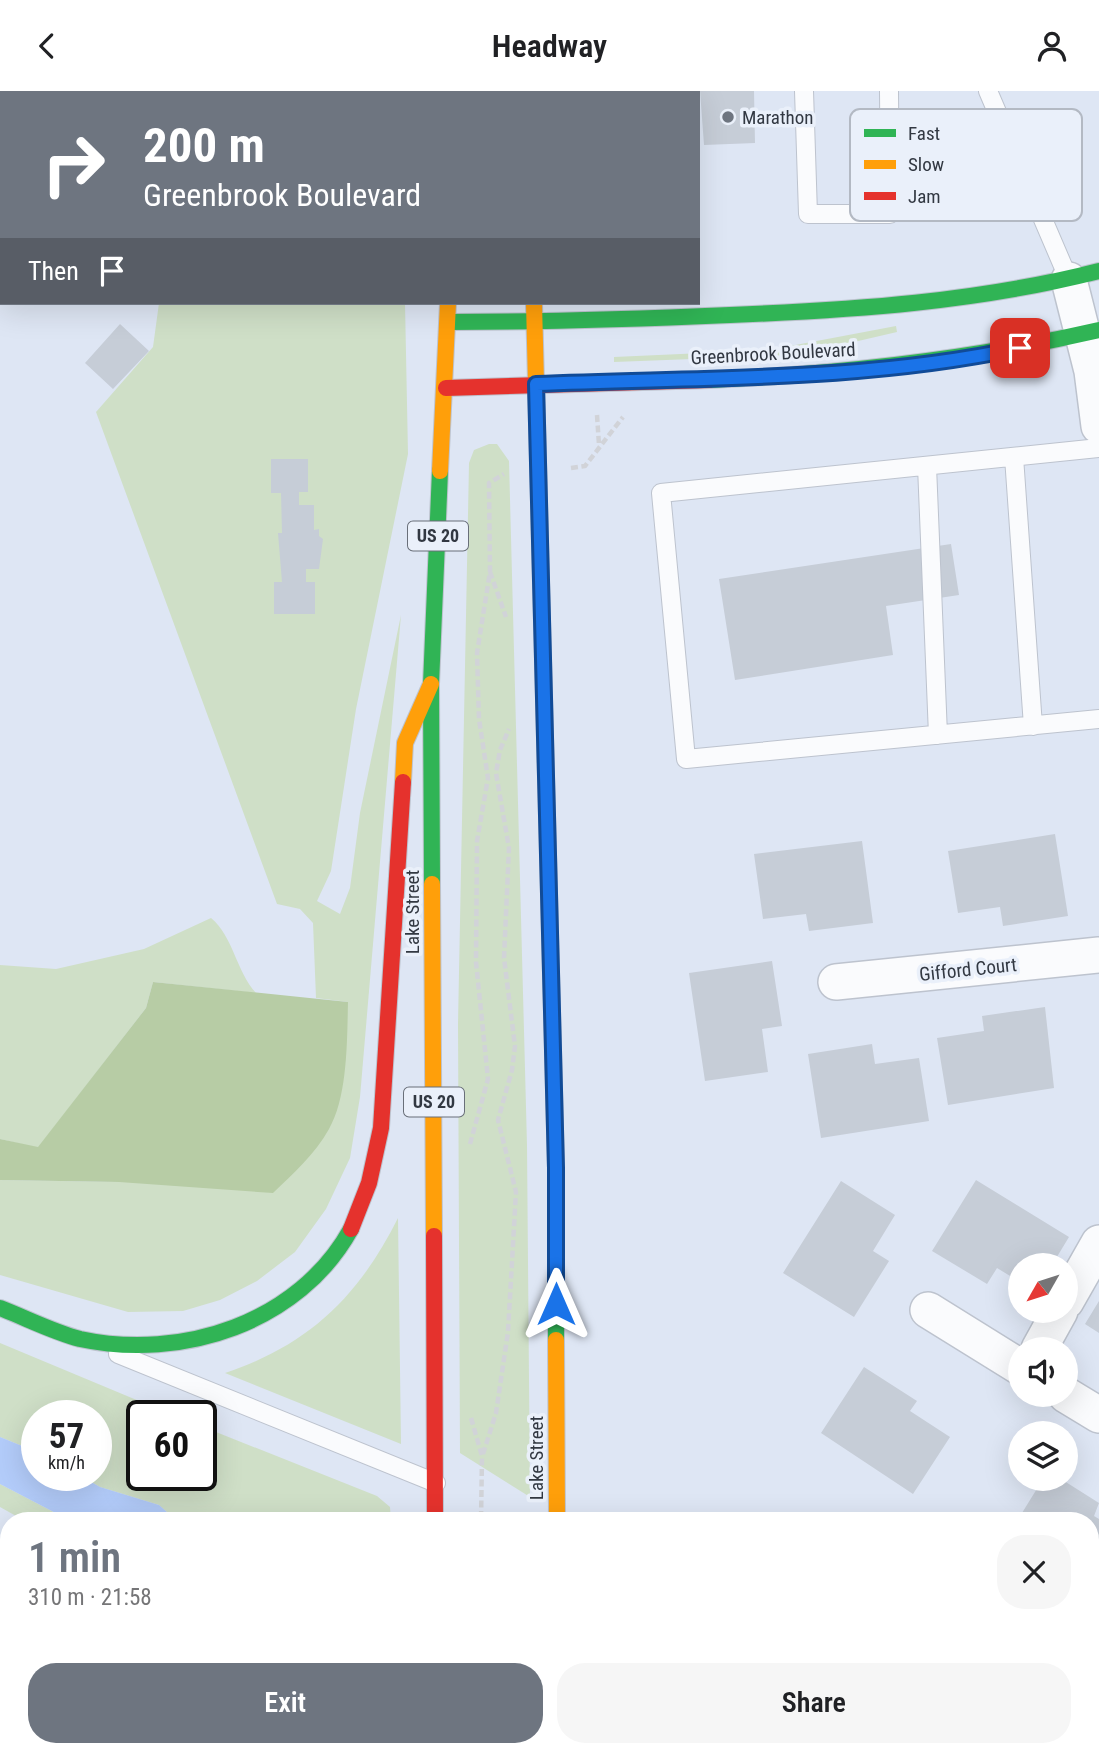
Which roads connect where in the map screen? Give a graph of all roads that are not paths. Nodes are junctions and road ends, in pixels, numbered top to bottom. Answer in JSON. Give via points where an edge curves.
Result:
{"nodes":[{"id":1,"x":804,"y":91,"type":"edge"},
{"id":2,"x":889,"y":91,"type":"edge"},
{"id":3,"x":988,"y":91,"type":"edge"},
{"id":4,"x":889,"y":109,"type":"edge"},
{"id":5,"x":997,"y":109,"type":"edge"},
{"id":6,"x":850,"y":214,"type":"edge"},
{"id":7,"x":1056,"y":221,"type":"edge"},
{"id":8,"x":1084,"y":275,"type":"edge"},
{"id":9,"x":448,"y":305,"type":"edge"},
{"id":10,"x":534,"y":305,"type":"edge"},
{"id":11,"x":698,"y":310,"type":"edge"},
{"id":12,"x":449,"y":322,"type":"junction"},
{"id":13,"x":535,"y":323,"type":"junction"},
{"id":14,"x":1091,"y":332,"type":"edge"},
{"id":15,"x":536,"y":384,"type":"junction"},
{"id":16,"x":446,"y":387,"type":"junction"},
{"id":17,"x":1099,"y":426,"type":"edge"},
{"id":18,"x":1099,"y":449,"type":"edge"},
{"id":19,"x":1014,"y":457,"type":"junction"},
{"id":20,"x":927,"y":466,"type":"junction"},
{"id":21,"x":431,"y":684,"type":"junction"},
{"id":22,"x":1099,"y":719,"type":"edge"},
{"id":23,"x":1033,"y":726,"type":"junction"},
{"id":24,"x":937,"y":735,"type":"junction"},
{"id":25,"x":1099,"y":955,"type":"edge"},
{"id":26,"x":836,"y":982,"type":"dead end"},
{"id":27,"x":1099,"y":1243,"type":"edge"},
{"id":28,"x":1078,"y":1280,"type":"edge"},
{"id":29,"x":0,"y":1308,"type":"edge"},
{"id":30,"x":928,"y":1310,"type":"dead end"},
{"id":31,"x":76,"y":1338,"type":"junction"},
{"id":32,"x":1008,"y":1360,"type":"edge"},
{"id":33,"x":1078,"y":1402,"type":"edge"},
{"id":34,"x":1099,"y":1415,"type":"edge"},
{"id":35,"x":436,"y":1483,"type":"junction"},
{"id":36,"x":435,"y":1512,"type":"edge"},
{"id":37,"x":557,"y":1512,"type":"edge"}],
"edges":[{"from":1,"to":6,"type":"lane","via":[[808,214]]},
{"from":2,"to":4,"type":"lane"},
{"from":3,"to":5,"type":"lane"},
{"from":7,"to":8,"type":"lane"},
{"from":8,"to":11,"type":"main road","name":"Greenbrook Boulevard","via":[[873,311]]},
{"from":8,"to":14,"type":"street"},
{"from":9,"to":12,"type":"main road","name":"Lake Street","number":"US 20"},
{"from":10,"to":13,"type":"main road","name":"Lake Street"},
{"from":11,"to":13,"type":"main road","name":"Greenbrook Boulevard"},
{"from":12,"to":13,"type":"main road","name":"Greenbrook Boulevard"},
{"from":12,"to":16,"type":"main road","name":"Lake Street","number":"US 20"},
{"from":13,"to":15,"type":"main road","name":"Lake Street"},
{"from":14,"to":15,"type":"main road","name":"Greenbrook Boulevard","via":[[999,352],[864,370]]},
{"from":14,"to":17,"type":"street"},
{"from":15,"to":16,"type":"main road","name":"Greenbrook Boulevard"},
{"from":15,"to":37,"type":"main road","name":"Lake Street","via":[[556,1168]]},
{"from":16,"to":21,"type":"main road","name":"Lake Street","number":"US 20"},
{"from":18,"to":19,"type":"lane"},
{"from":19,"to":20,"type":"lane"},
{"from":19,"to":23,"type":"lane"},
{"from":20,"to":24,"type":"lane"},
{"from":20,"to":24,"type":"lane","via":[[662,493],[686,759]]},
{"from":21,"to":31,"type":"main road","via":[[405,743],[381,1128],[370,1187],[348,1234],[311,1281],[273,1311],[220,1336],[161,1346]]},
{"from":21,"to":35,"type":"main road","name":"Lake Street","number":"US 20"},
{"from":22,"to":23,"type":"lane"},
{"from":23,"to":24,"type":"lane"},
{"from":25,"to":26,"type":"street","name":"Gifford Court"},
{"from":27,"to":28,"type":"street"},
{"from":29,"to":31,"type":"main road"},
{"from":30,"to":32,"type":"street"},
{"from":31,"to":35,"type":"lane"},
{"from":33,"to":34,"type":"street"},
{"from":35,"to":36,"type":"main road","name":"Lake Street","number":"US 20"}]}
